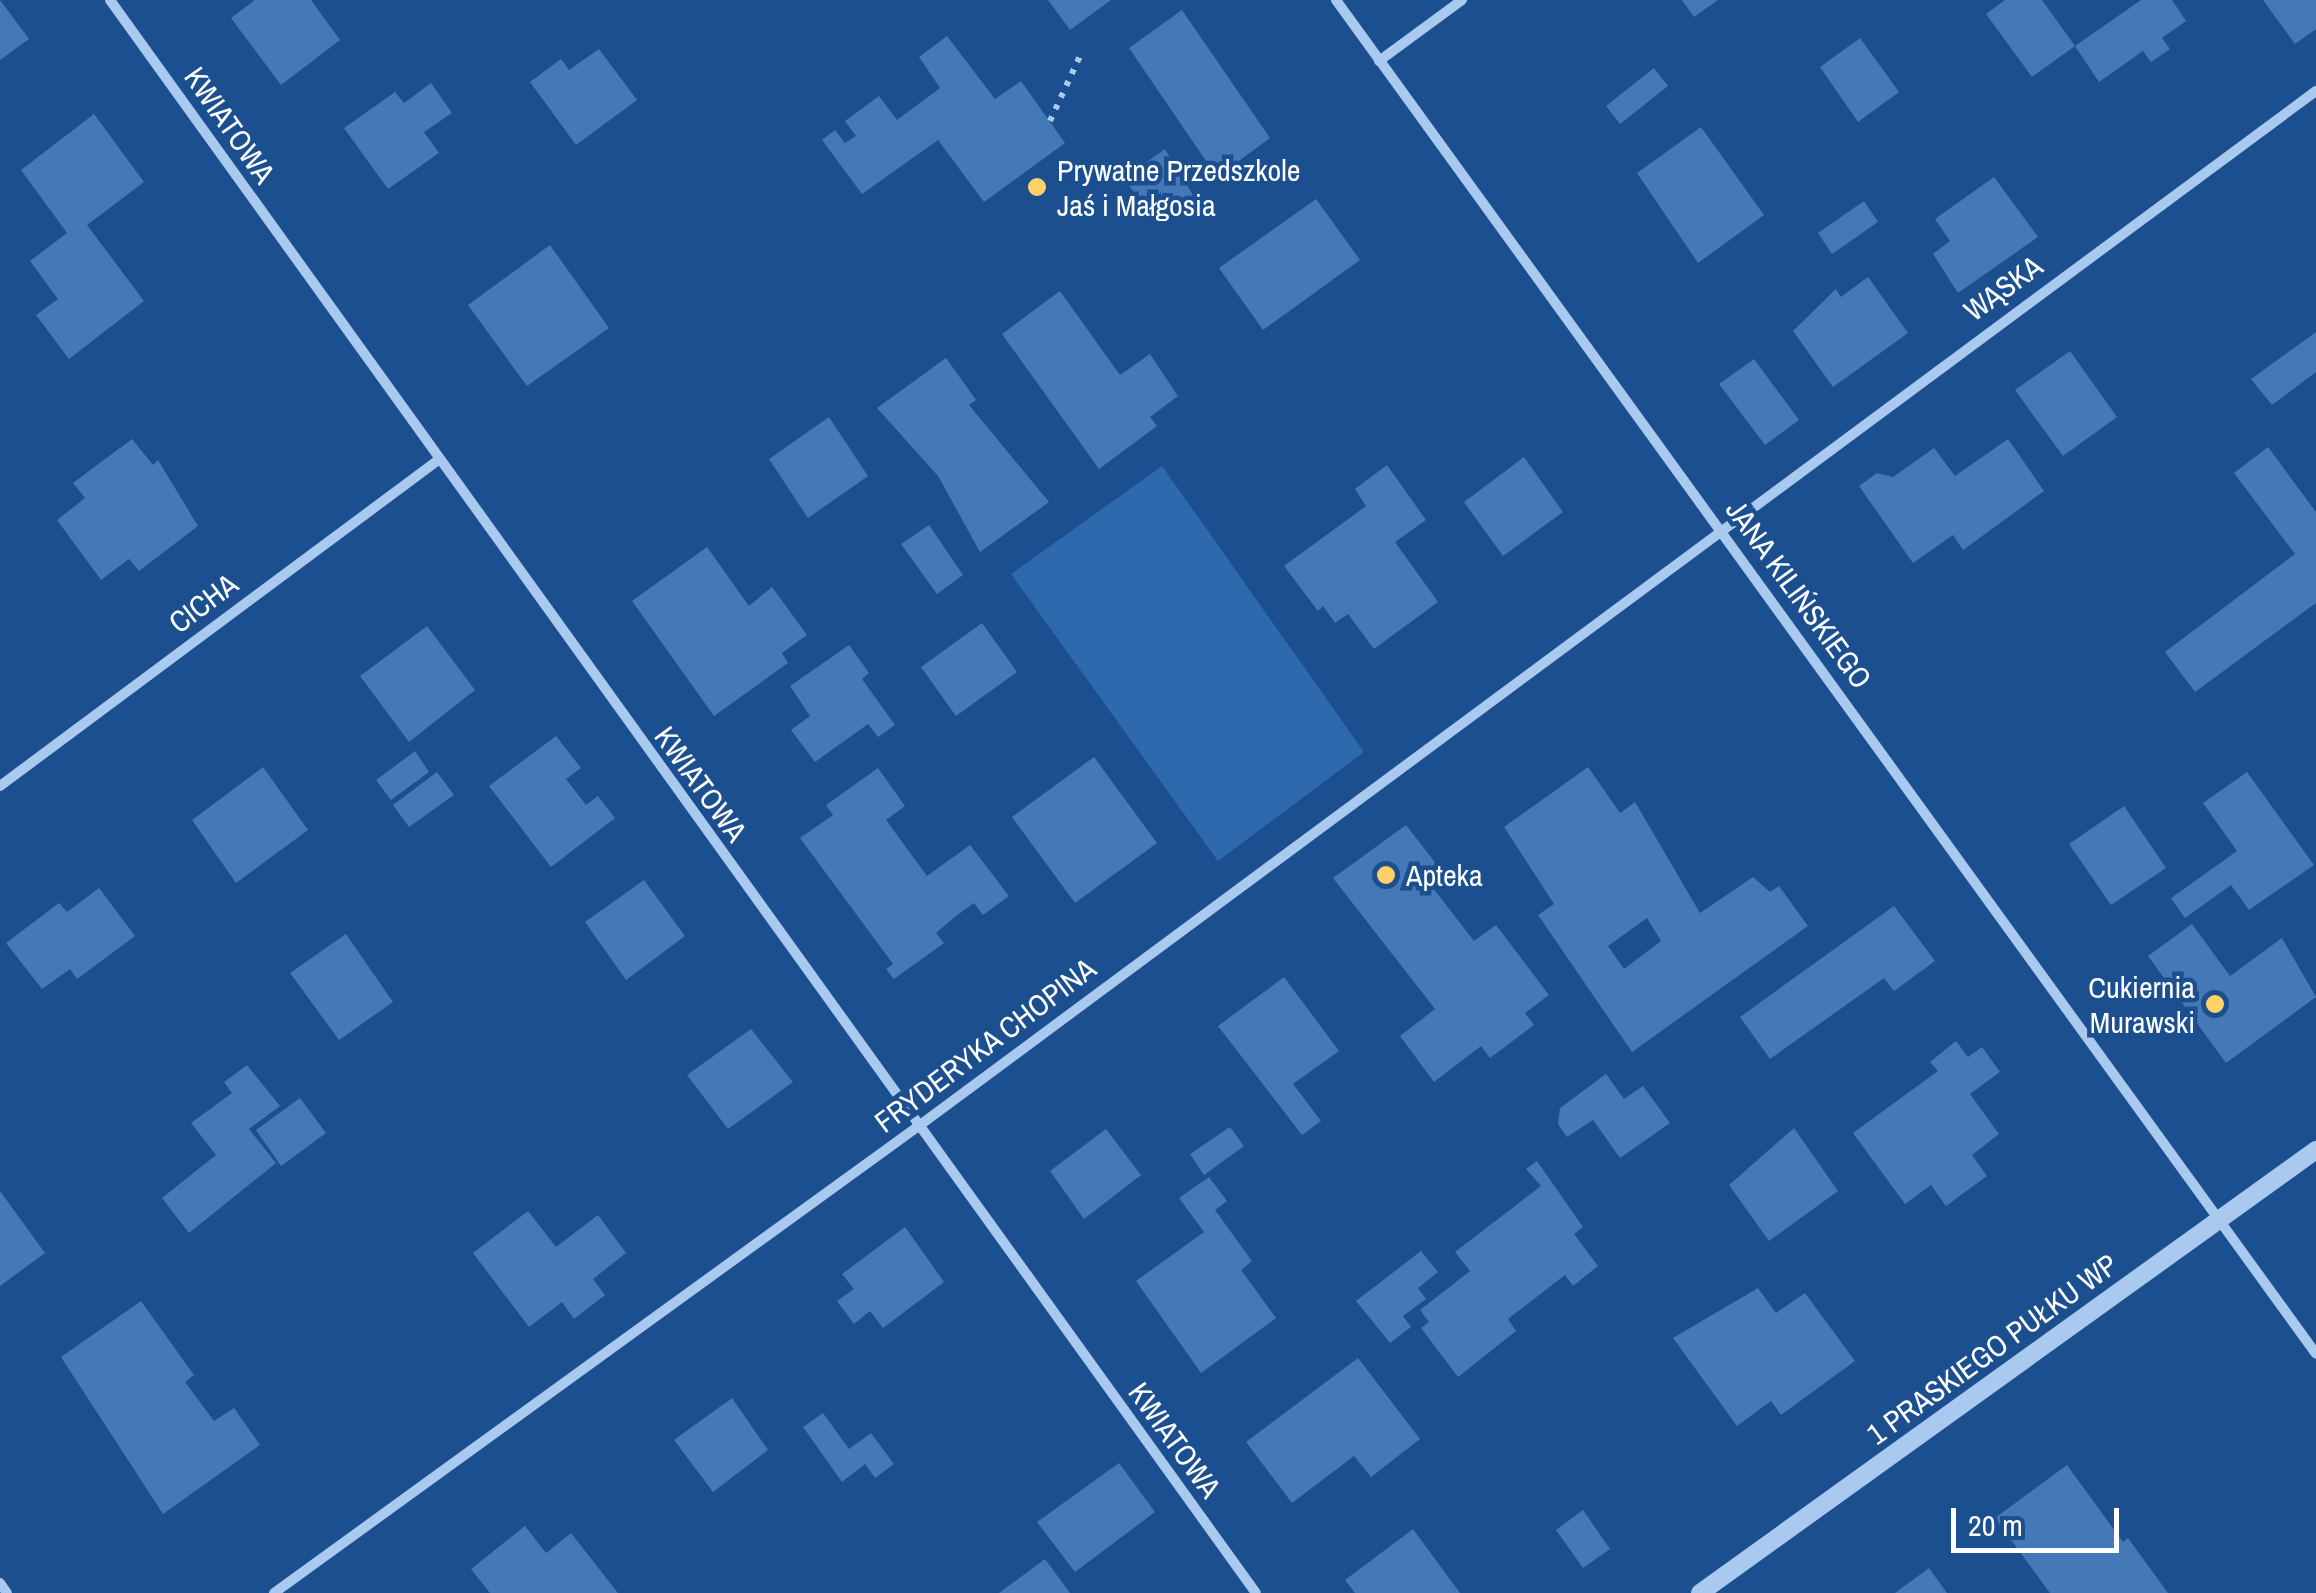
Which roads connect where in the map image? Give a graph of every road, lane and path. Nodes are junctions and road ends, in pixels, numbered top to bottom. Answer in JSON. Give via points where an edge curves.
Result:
{"nodes":[{"id":1,"x":110,"y":0,"type":"edge"},
{"id":2,"x":1336,"y":0,"type":"edge"},
{"id":3,"x":1462,"y":0,"type":"edge"},
{"id":4,"x":1081,"y":54,"type":"dead end"},
{"id":5,"x":1379,"y":60,"type":"junction"},
{"id":6,"x":2316,"y":91,"type":"edge"},
{"id":7,"x":1050,"y":121,"type":"dead end"},
{"id":8,"x":437,"y":461,"type":"junction"},
{"id":9,"x":1720,"y":527,"type":"junction"},
{"id":10,"x":0,"y":786,"type":"edge"},
{"id":11,"x":916,"y":1128,"type":"junction"},
{"id":12,"x":2316,"y":1150,"type":"edge"},
{"id":13,"x":2220,"y":1220,"type":"junction"},
{"id":14,"x":2316,"y":1354,"type":"edge"},
{"id":15,"x":0,"y":1583,"type":"edge"},
{"id":16,"x":7,"y":1593,"type":"edge"},
{"id":17,"x":274,"y":1593,"type":"edge"},
{"id":18,"x":1256,"y":1593,"type":"edge"},
{"id":19,"x":1700,"y":1593,"type":"edge"}],
"edges":[{"from":1,"to":8,"type":"street","name":"KWIATOWA"},
{"from":2,"to":5,"type":"street","name":"JANA KILIŃSKIEGO"},
{"from":3,"to":5,"type":"street"},
{"from":4,"to":7,"type":"path"},
{"from":5,"to":9,"type":"street","name":"JANA KILIŃSKIEGO"},
{"from":6,"to":9,"type":"street","name":"WĄSKA"},
{"from":8,"to":10,"type":"street","name":"CICHA"},
{"from":8,"to":11,"type":"street","name":"KWIATOWA"},
{"from":9,"to":11,"type":"street","name":"FRYDERYKA CHOPINA"},
{"from":9,"to":13,"type":"street","name":"JANA KILIŃSKIEGO"},
{"from":11,"to":17,"type":"street","name":"FRYDERYKA CHOPINA"},
{"from":11,"to":18,"type":"street","name":"KWIATOWA"},
{"from":12,"to":13,"type":"street","name":"1 PRASKIEGO PUŁKU WP"},
{"from":13,"to":14,"type":"street","name":"JANA KILIŃSKIEGO"},
{"from":13,"to":19,"type":"street","name":"1 PRASKIEGO PUŁKU WP"},
{"from":15,"to":16,"type":"street"}]}
